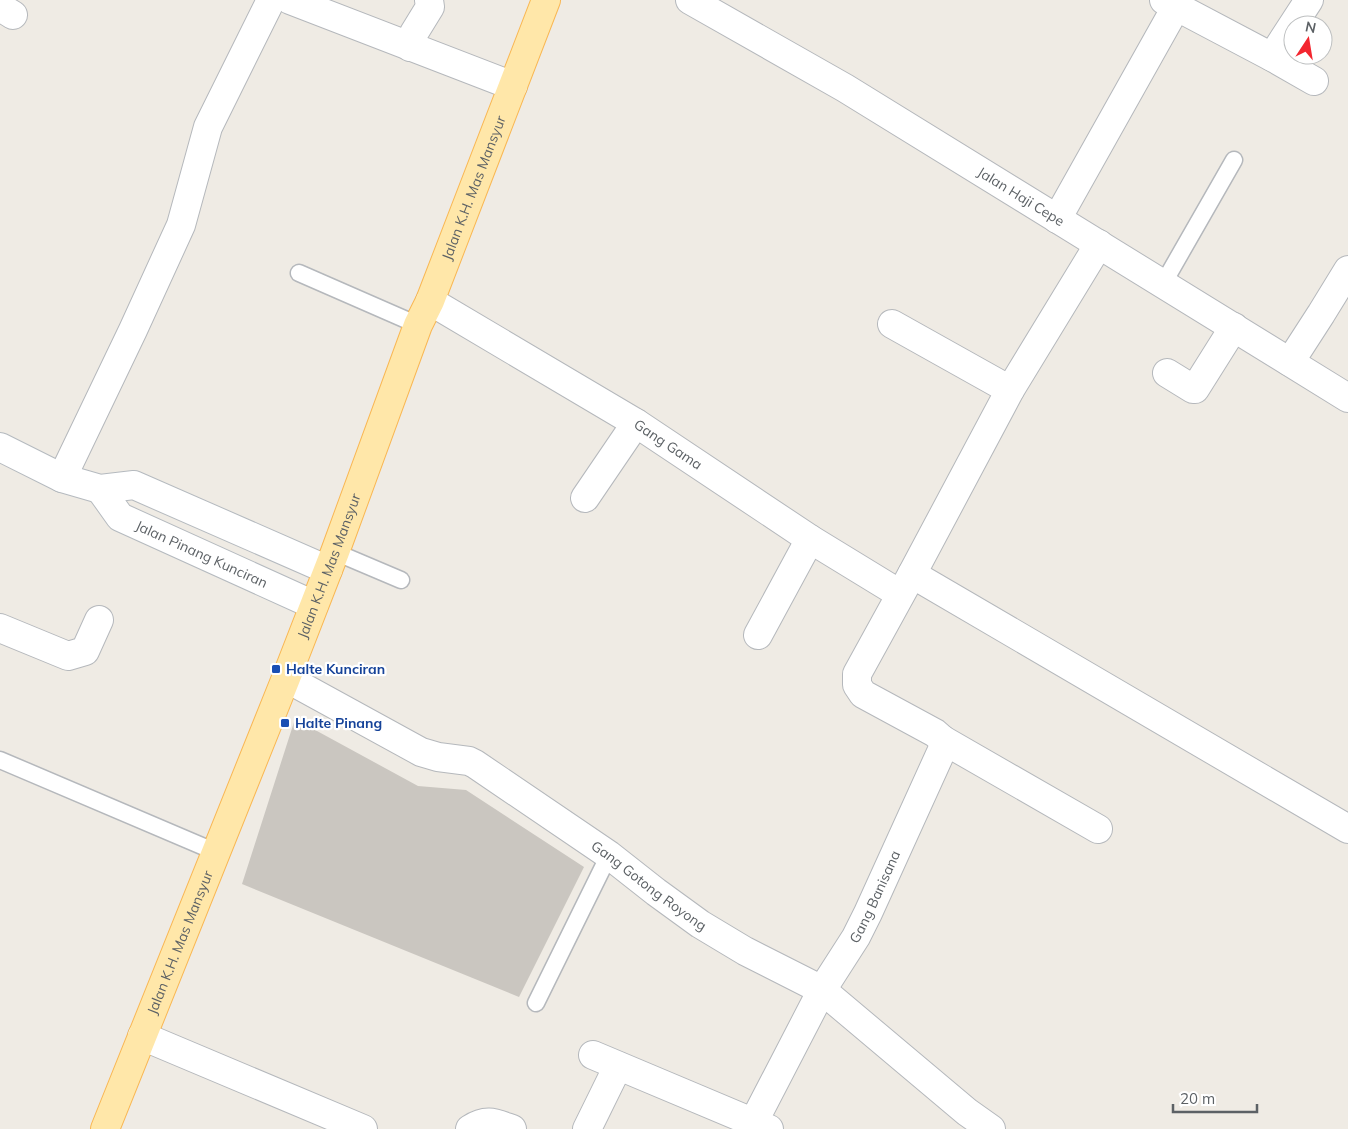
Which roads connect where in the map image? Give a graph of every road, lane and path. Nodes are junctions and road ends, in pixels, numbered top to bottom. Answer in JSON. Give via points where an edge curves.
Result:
{"nodes":[{"id":1,"x":271,"y":0,"type":"edge"},
{"id":2,"x":290,"y":0,"type":"edge"},
{"id":3,"x":429,"y":0,"type":"edge"},
{"id":4,"x":546,"y":0,"type":"edge"},
{"id":5,"x":690,"y":0,"type":"edge"},
{"id":6,"x":1309,"y":0,"type":"edge"},
{"id":7,"x":1170,"y":3,"type":"edge"},
{"id":8,"x":410,"y":47,"type":"junction"},
{"id":9,"x":1272,"y":57,"type":"junction"},
{"id":10,"x":1314,"y":81,"type":"dead end"},
{"id":11,"x":513,"y":86,"type":"junction"},
{"id":12,"x":1234,"y":160,"type":"dead end"},
{"id":13,"x":1057,"y":219,"type":"junction"},
{"id":14,"x":1099,"y":244,"type":"junction"},
{"id":15,"x":1348,"y":270,"type":"edge"},
{"id":16,"x":299,"y":273,"type":"dead end"},
{"id":17,"x":1163,"y":284,"type":"junction"},
{"id":18,"x":430,"y":301,"type":"junction"},
{"id":19,"x":892,"y":324,"type":"dead end"},
{"id":20,"x":418,"y":325,"type":"junction"},
{"id":21,"x":1234,"y":327,"type":"junction"},
{"id":22,"x":1290,"y":362,"type":"junction"},
{"id":23,"x":1166,"y":373,"type":"dead end"},
{"id":24,"x":1010,"y":390,"type":"junction"},
{"id":25,"x":1348,"y":398,"type":"edge"},
{"id":26,"x":636,"y":423,"type":"junction"},
{"id":27,"x":0,"y":447,"type":"edge"},
{"id":28,"x":62,"y":478,"type":"junction"},
{"id":29,"x":100,"y":489,"type":"junction"},
{"id":30,"x":585,"y":498,"type":"dead end"},
{"id":31,"x":810,"y":539,"type":"junction"},
{"id":32,"x":331,"y":561,"type":"junction"},
{"id":33,"x":402,"y":580,"type":"dead end"},
{"id":34,"x":906,"y":584,"type":"junction"},
{"id":35,"x":314,"y":605,"type":"junction"},
{"id":36,"x":99,"y":620,"type":"dead end"},
{"id":37,"x":0,"y":628,"type":"edge"},
{"id":38,"x":758,"y":635,"type":"dead end"},
{"id":39,"x":286,"y":678,"type":"junction"},
{"id":40,"x":943,"y":740,"type":"junction"},
{"id":41,"x":0,"y":760,"type":"edge"},
{"id":42,"x":1098,"y":829,"type":"dead end"},
{"id":43,"x":1348,"y":829,"type":"edge"},
{"id":44,"x":216,"y":852,"type":"junction"},
{"id":45,"x":609,"y":855,"type":"junction"},
{"id":46,"x":822,"y":990,"type":"junction"},
{"id":47,"x":536,"y":1003,"type":"dead end"},
{"id":48,"x":142,"y":1036,"type":"junction"},
{"id":49,"x":593,"y":1055,"type":"dead end"},
{"id":50,"x":618,"y":1066,"type":"junction"},
{"id":51,"x":757,"y":1127,"type":"edge"},
{"id":52,"x":105,"y":1129,"type":"edge"},
{"id":53,"x":363,"y":1129,"type":"edge"},
{"id":54,"x":470,"y":1129,"type":"edge"},
{"id":55,"x":512,"y":1129,"type":"edge"},
{"id":56,"x":587,"y":1129,"type":"edge"},
{"id":57,"x":991,"y":1129,"type":"edge"}],
"edges":[{"from":1,"to":28,"type":"street","via":[[208,127],[181,225]]},
{"from":2,"to":8,"type":"street"},
{"from":3,"to":8,"type":"street","via":[[430,7]]},
{"from":4,"to":11,"type":"main road","name":"Jalan K.H. Mas Mansyur"},
{"from":5,"to":13,"type":"street","name":"Jalan Haji Cepe","via":[[845,88]]},
{"from":6,"to":9,"type":"street"},
{"from":7,"to":9,"type":"street"},
{"from":7,"to":13,"type":"street"},
{"from":8,"to":11,"type":"street"},
{"from":9,"to":10,"type":"street"},
{"from":11,"to":18,"type":"main road","name":"Jalan K.H. Mas Mansyur"},
{"from":12,"to":17,"type":"lane"},
{"from":13,"to":14,"type":"street","name":"Jalan Haji Cepe"},
{"from":14,"to":17,"type":"street","name":"Jalan Haji Cepe"},
{"from":14,"to":24,"type":"street"},
{"from":15,"to":22,"type":"street"},
{"from":16,"to":20,"type":"lane"},
{"from":17,"to":21,"type":"street","name":"Jalan Haji Cepe"},
{"from":18,"to":20,"type":"main road","name":"Jalan K.H. Mas Mansyur"},
{"from":18,"to":26,"type":"street","name":"Gang Gama"},
{"from":19,"to":24,"type":"street"},
{"from":20,"to":32,"type":"main road","name":"Jalan K.H. Mas Mansyur"},
{"from":21,"to":22,"type":"street","name":"Jalan Haji Cepe"},
{"from":21,"to":23,"type":"street","via":[[1195,389]]},
{"from":22,"to":25,"type":"street","name":"Jalan Haji Cepe"},
{"from":24,"to":34,"type":"street"},
{"from":26,"to":30,"type":"street"},
{"from":26,"to":31,"type":"street","name":"Gang Gama"},
{"from":27,"to":28,"type":"street"},
{"from":28,"to":29,"type":"street"},
{"from":29,"to":32,"type":"street","via":[[134,485]]},
{"from":29,"to":35,"type":"street","name":"Jalan Pinang Kunciran","via":[[120,517]]},
{"from":31,"to":34,"type":"street","name":"Gang Gama"},
{"from":31,"to":38,"type":"street"},
{"from":32,"to":33,"type":"lane"},
{"from":32,"to":35,"type":"main road","name":"Jalan K.H. Mas Mansyur"},
{"from":34,"to":40,"type":"street","via":[[857,674],[856,685],[863,694]]},
{"from":34,"to":43,"type":"street","name":"Gang Gama","via":[[1199,740]]},
{"from":35,"to":39,"type":"main road","name":"Jalan K.H. Mas Mansyur"},
{"from":36,"to":37,"type":"street","via":[[85,651],[68,656]]},
{"from":39,"to":44,"type":"main road","name":"Jalan K.H. Mas Mansyur"},
{"from":39,"to":45,"type":"street","name":"Gang Gotong Royong","via":[[421,752],[475,764]]},
{"from":40,"to":42,"type":"street"},
{"from":40,"to":46,"type":"street","name":"Gang Banisana","via":[[942,750],[868,913]]},
{"from":41,"to":44,"type":"lane"},
{"from":44,"to":48,"type":"main road","name":"Jalan K.H. Mas Mansyur"},
{"from":45,"to":46,"type":"street","name":"Gang Gotong Royong","via":[[700,924]]},
{"from":45,"to":47,"type":"lane"},
{"from":46,"to":51,"type":"street","name":"Gang Banisana"},
{"from":46,"to":57,"type":"street","name":"Gang Gotong Royong"},
{"from":48,"to":52,"type":"main road","name":"Jalan K.H. Mas Mansyur"},
{"from":48,"to":53,"type":"street"},
{"from":49,"to":50,"type":"street"},
{"from":50,"to":51,"type":"street"},
{"from":50,"to":56,"type":"street"},
{"from":54,"to":55,"type":"street","via":[[483,1122]]}]}
